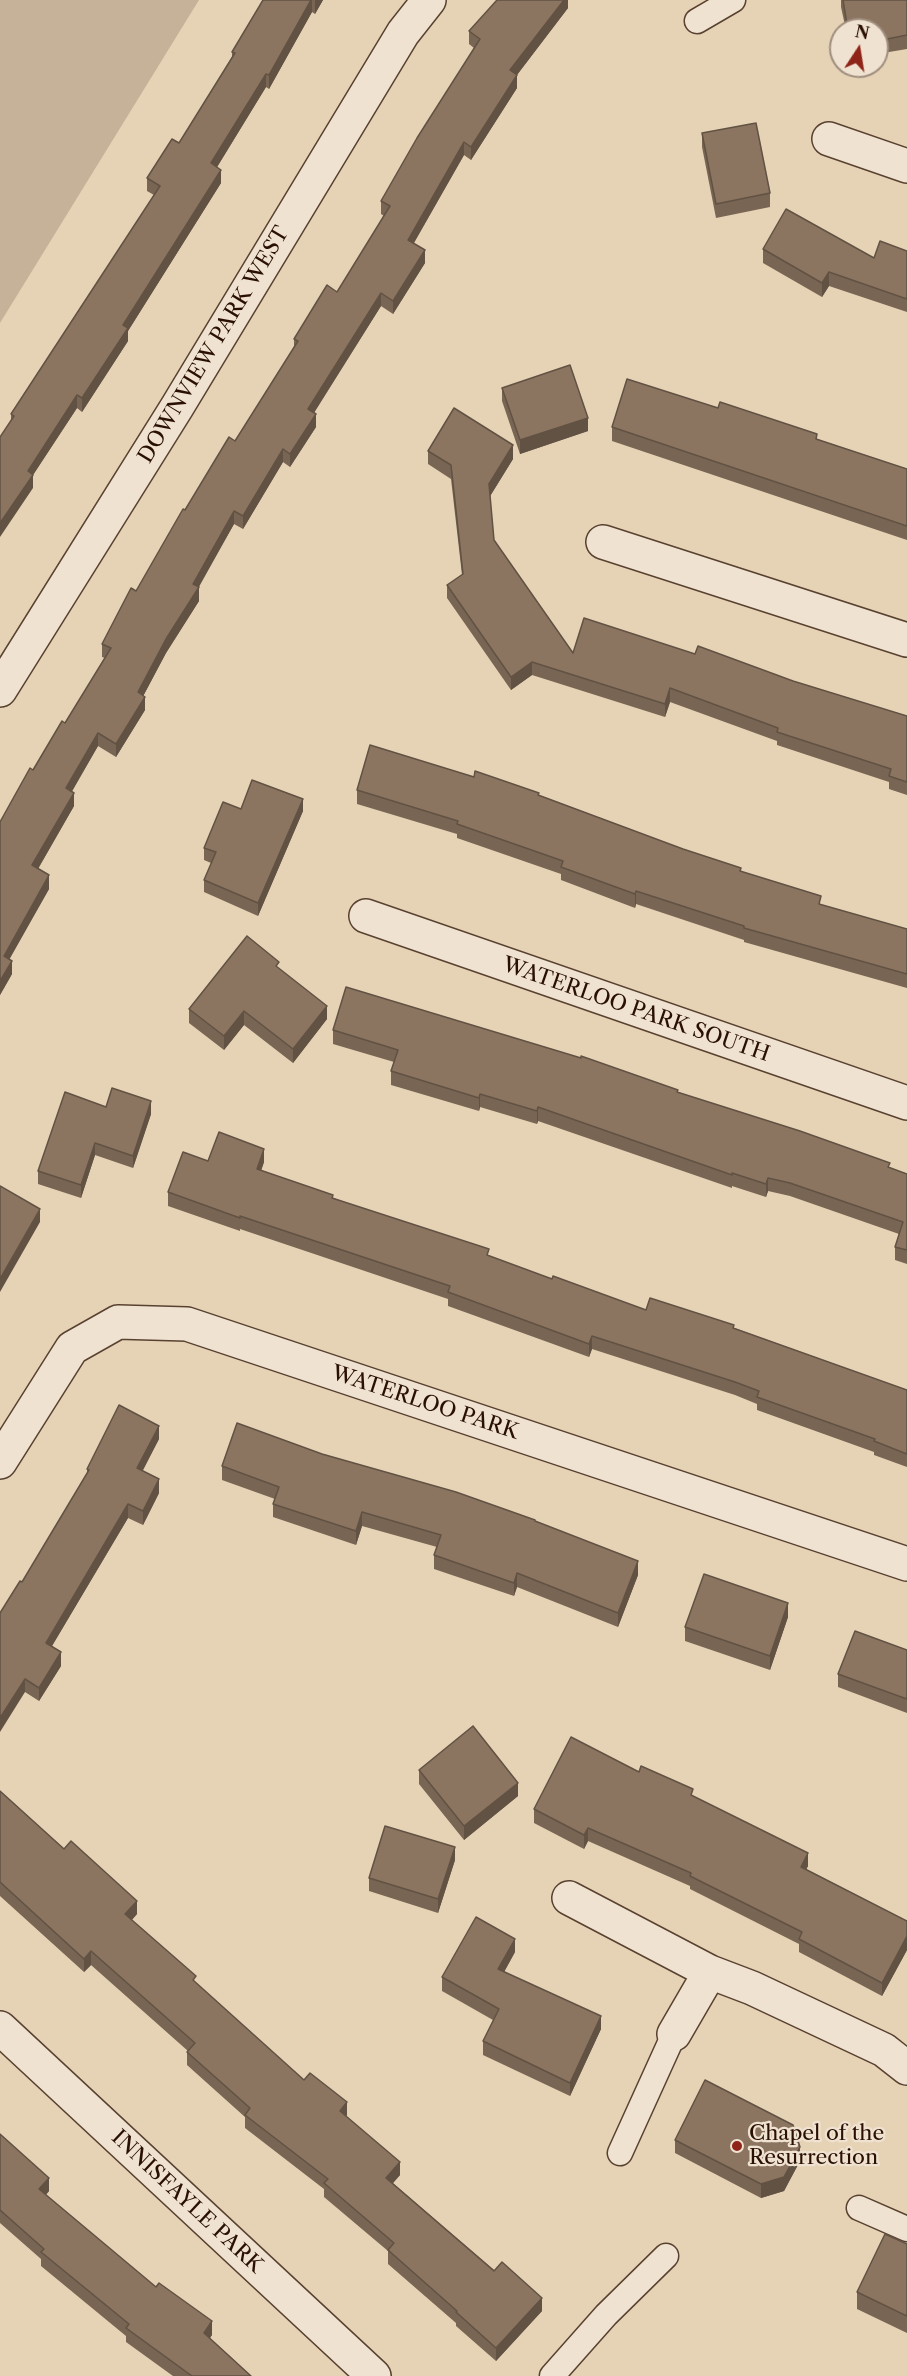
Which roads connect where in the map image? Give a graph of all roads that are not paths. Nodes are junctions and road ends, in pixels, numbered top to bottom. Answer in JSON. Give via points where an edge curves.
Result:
{"nodes":[{"id":1,"x":429,"y":0,"type":"edge"},
{"id":2,"x":733,"y":0,"type":"edge"},
{"id":3,"x":697,"y":21,"type":"dead end"},
{"id":4,"x":829,"y":139,"type":"dead end"},
{"id":5,"x":907,"y":166,"type":"edge"},
{"id":6,"x":603,"y":542,"type":"dead end"},
{"id":7,"x":907,"y":640,"type":"edge"},
{"id":8,"x":0,"y":690,"type":"edge"},
{"id":9,"x":366,"y":916,"type":"dead end"},
{"id":10,"x":907,"y":1103,"type":"edge"},
{"id":11,"x":0,"y":1462,"type":"edge"},
{"id":12,"x":907,"y":1564,"type":"edge"},
{"id":13,"x":569,"y":1898,"type":"dead end"},
{"id":14,"x":710,"y":1972,"type":"junction"},
{"id":15,"x":0,"y":2028,"type":"edge"},
{"id":16,"x":674,"y":2034,"type":"joint"},
{"id":17,"x":907,"y":2068,"type":"edge"},
{"id":18,"x":620,"y":2153,"type":"dead end"},
{"id":19,"x":859,"y":2208,"type":"dead end"},
{"id":20,"x":907,"y":2229,"type":"edge"},
{"id":21,"x":666,"y":2256,"type":"dead end"},
{"id":22,"x":374,"y":2376,"type":"edge"},
{"id":23,"x":552,"y":2376,"type":"edge"}],
"edges":[{"from":1,"to":8,"type":"street","name":"DOWNVIEW PARK WEST","via":[[403,33]]},
{"from":2,"to":3,"type":"lane"},
{"from":4,"to":5,"type":"street"},
{"from":6,"to":7,"type":"street"},
{"from":9,"to":10,"type":"street","name":"WATERLOO PARK SOUTH"},
{"from":11,"to":12,"type":"street","name":"WATERLOO PARK","via":[[72,1348],[118,1322],[188,1324]]},
{"from":13,"to":14,"type":"street"},
{"from":14,"to":16,"type":"street"},
{"from":14,"to":17,"type":"street","via":[[884,2050]]},
{"from":15,"to":22,"type":"street","name":"INNISFAYLE PARK"},
{"from":16,"to":18,"type":"lane"},
{"from":19,"to":20,"type":"lane"},
{"from":21,"to":23,"type":"lane"}]}
